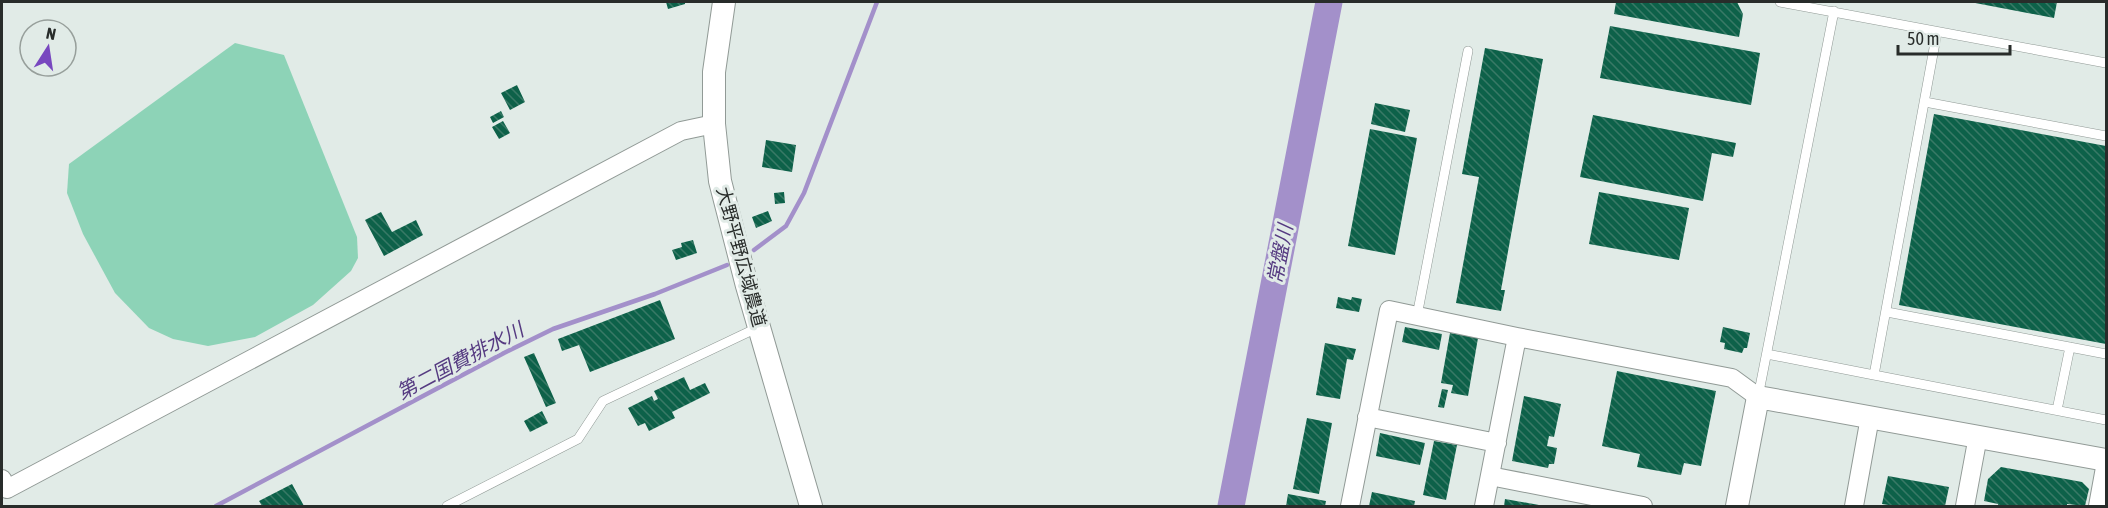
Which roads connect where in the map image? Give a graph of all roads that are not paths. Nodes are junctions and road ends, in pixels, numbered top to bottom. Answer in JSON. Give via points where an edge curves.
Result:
{"nodes":[{"id":1,"x":724,"y":2,"type":"edge"},
{"id":2,"x":1780,"y":2,"type":"edge"},
{"id":3,"x":1834,"y":11,"type":"junction"},
{"id":4,"x":1937,"y":32,"type":"junction"},
{"id":5,"x":1468,"y":51,"type":"dead end"},
{"id":6,"x":2106,"y":63,"type":"edge"},
{"id":7,"x":1924,"y":102,"type":"junction"},
{"id":8,"x":714,"y":124,"type":"junction"},
{"id":9,"x":2106,"y":136,"type":"edge"},
{"id":10,"x":1887,"y":312,"type":"junction"},
{"id":11,"x":1417,"y":316,"type":"junction"},
{"id":12,"x":759,"y":327,"type":"junction"},
{"id":13,"x":1517,"y":337,"type":"junction"},
{"id":14,"x":2070,"y":347,"type":"junction"},
{"id":15,"x":1767,"y":354,"type":"junction"},
{"id":16,"x":2106,"y":354,"type":"edge"},
{"id":17,"x":1874,"y":375,"type":"junction"},
{"id":18,"x":1758,"y":397,"type":"junction"},
{"id":19,"x":2057,"y":410,"type":"junction"},
{"id":20,"x":1367,"y":417,"type":"junction"},
{"id":21,"x":1870,"y":417,"type":"junction"},
{"id":22,"x":2106,"y":420,"type":"edge"},
{"id":23,"x":1978,"y":436,"type":"junction"},
{"id":24,"x":1497,"y":443,"type":"junction"},
{"id":25,"x":2106,"y":461,"type":"edge"},
{"id":26,"x":1490,"y":476,"type":"junction"},
{"id":27,"x":2,"y":479,"type":"edge"},
{"id":28,"x":1604,"y":502,"type":"edge"},
{"id":29,"x":447,"y":507,"type":"edge"},
{"id":30,"x":811,"y":507,"type":"edge"},
{"id":31,"x":1350,"y":507,"type":"edge"},
{"id":32,"x":1485,"y":507,"type":"edge"},
{"id":33,"x":1643,"y":507,"type":"edge"},
{"id":34,"x":1737,"y":507,"type":"edge"},
{"id":35,"x":1854,"y":507,"type":"edge"},
{"id":36,"x":1965,"y":507,"type":"edge"},
{"id":37,"x":2098,"y":507,"type":"edge"}],
"edges":[{"from":1,"to":8,"type":"street","name":"大野平野広域農道","via":[[714,72]]},
{"from":2,"to":3,"type":"lane"},
{"from":3,"to":4,"type":"lane"},
{"from":3,"to":15,"type":"lane"},
{"from":4,"to":6,"type":"lane"},
{"from":4,"to":7,"type":"lane"},
{"from":5,"to":11,"type":"lane"},
{"from":7,"to":9,"type":"lane"},
{"from":7,"to":10,"type":"lane"},
{"from":8,"to":12,"type":"street","name":"大野平野広域農道","via":[[720,181]]},
{"from":8,"to":27,"type":"street","via":[[681,131],[7,489]]},
{"from":10,"to":14,"type":"lane"},
{"from":10,"to":17,"type":"lane"},
{"from":11,"to":13,"type":"street"},
{"from":11,"to":20,"type":"street","via":[[1389,310]]},
{"from":12,"to":29,"type":"lane","via":[[603,401],[578,439]]},
{"from":12,"to":30,"type":"street","name":"大野平野広域農道"},
{"from":13,"to":18,"type":"street","via":[[1732,378]]},
{"from":13,"to":24,"type":"street"},
{"from":14,"to":16,"type":"lane"},
{"from":14,"to":19,"type":"lane"},
{"from":15,"to":17,"type":"lane"},
{"from":15,"to":18,"type":"lane"},
{"from":17,"to":19,"type":"lane"},
{"from":18,"to":21,"type":"street"},
{"from":18,"to":34,"type":"street"},
{"from":19,"to":22,"type":"lane"},
{"from":20,"to":24,"type":"street"},
{"from":20,"to":31,"type":"street"},
{"from":21,"to":23,"type":"street"},
{"from":21,"to":35,"type":"street"},
{"from":23,"to":25,"type":"street"},
{"from":23,"to":36,"type":"street"},
{"from":24,"to":26,"type":"street"},
{"from":25,"to":37,"type":"street"},
{"from":26,"to":28,"type":"street"},
{"from":26,"to":32,"type":"street"},
{"from":28,"to":33,"type":"street"}]}
